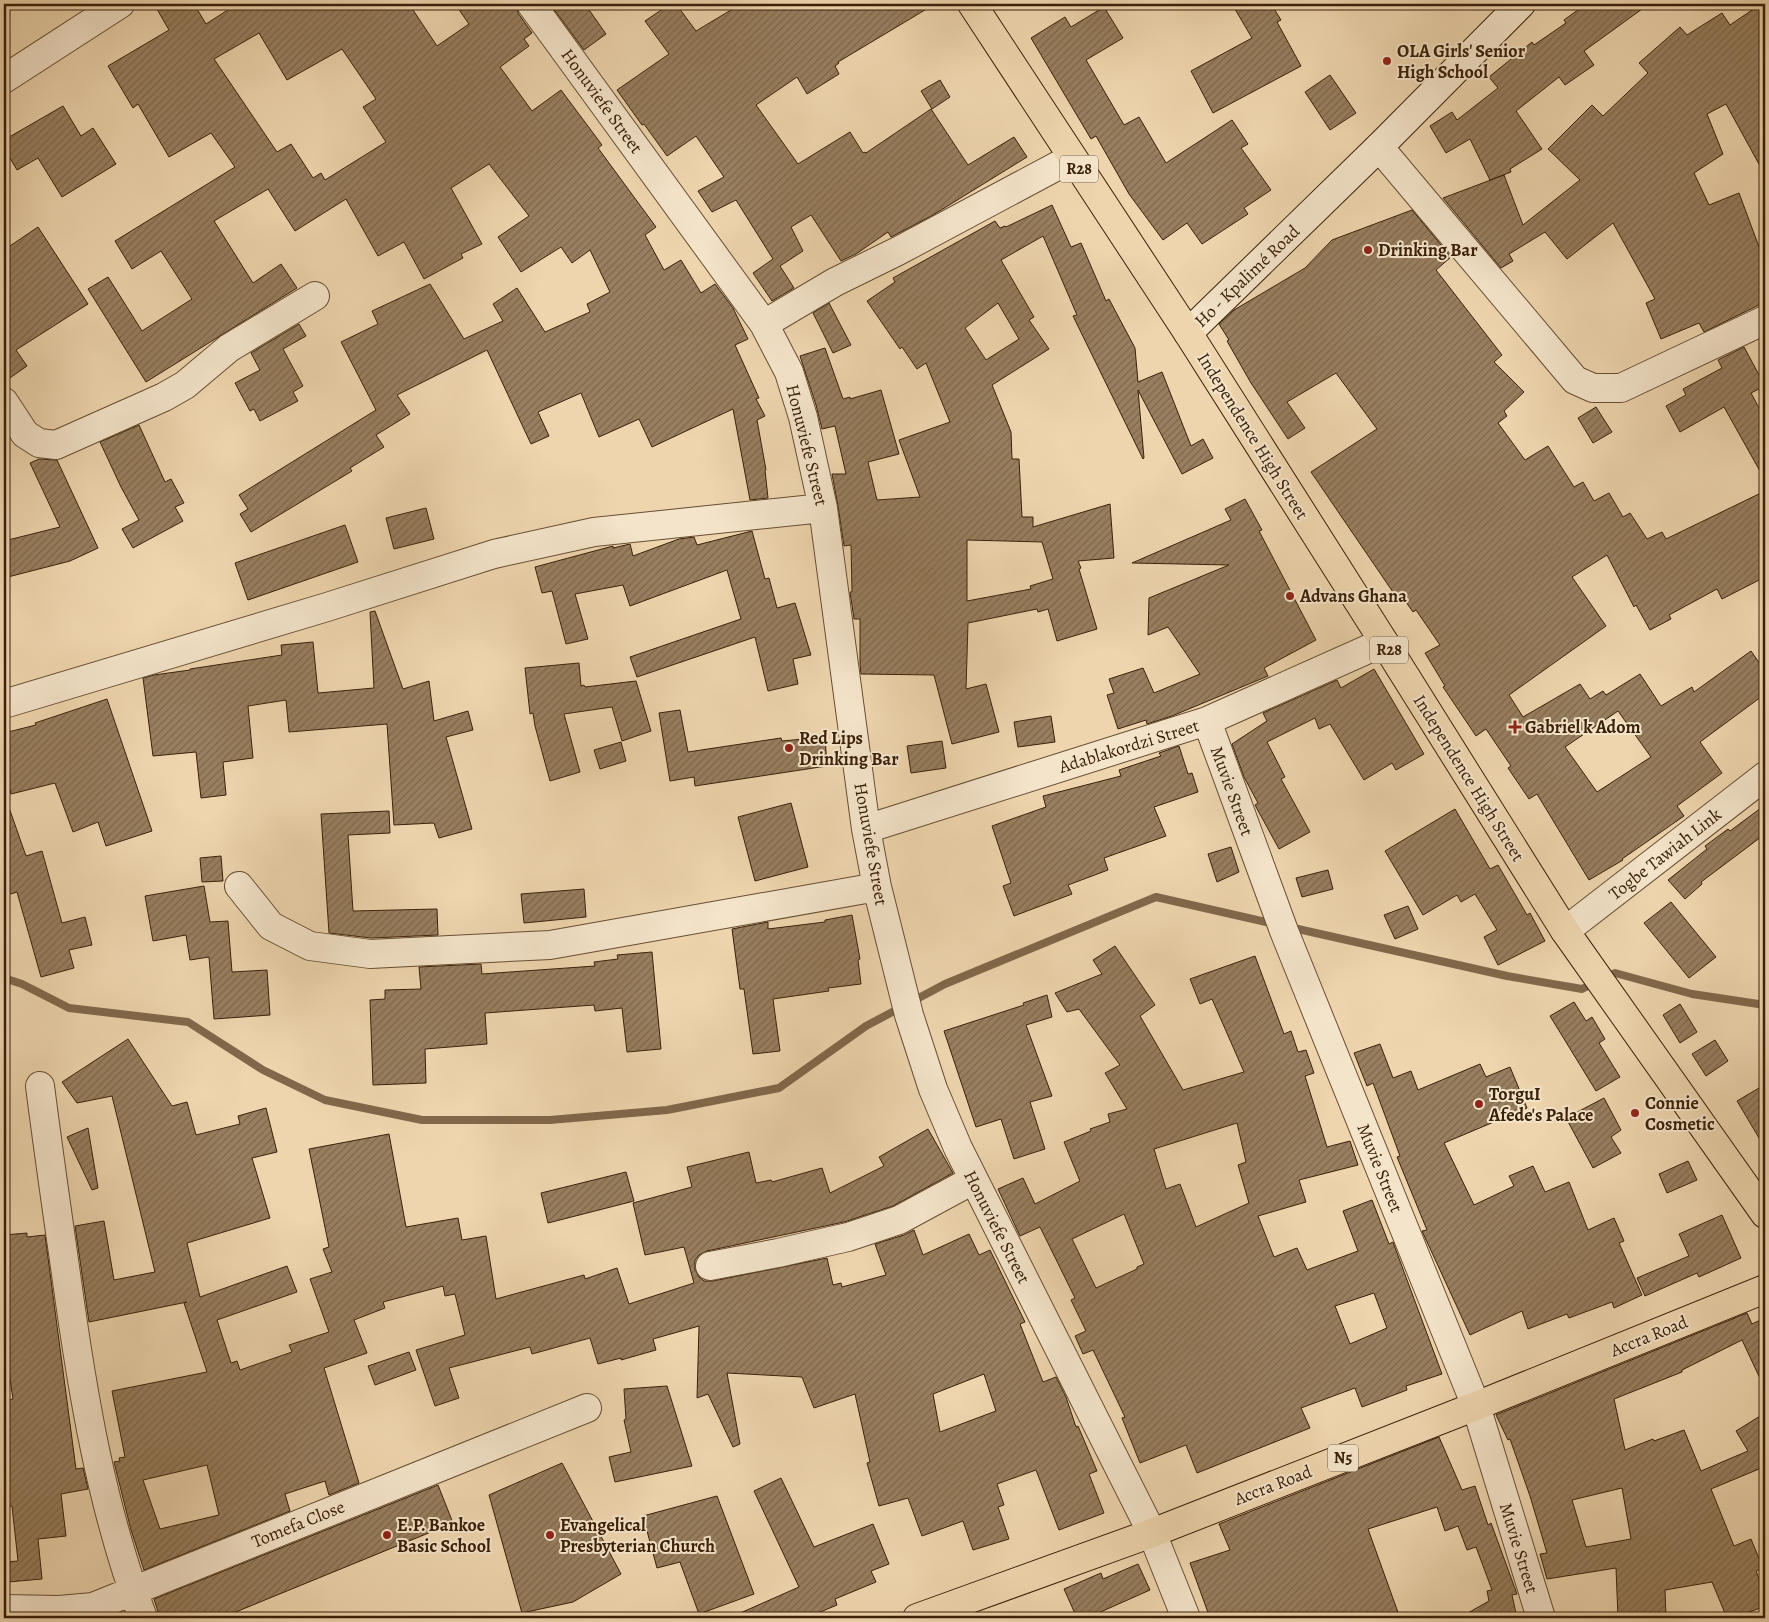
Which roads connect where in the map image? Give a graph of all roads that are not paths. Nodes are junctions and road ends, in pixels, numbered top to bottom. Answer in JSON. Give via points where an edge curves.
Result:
{"nodes":[{"id":1,"x":120,"y":4,"type":"edge"},
{"id":2,"x":531,"y":4,"type":"edge"},
{"id":3,"x":972,"y":4,"type":"edge"},
{"id":4,"x":1521,"y":4,"type":"edge"},
{"id":5,"x":4,"y":79,"type":"edge"},
{"id":6,"x":1379,"y":147,"type":"junction"},
{"id":7,"x":1072,"y":158,"type":"junction"},
{"id":8,"x":315,"y":296,"type":"dead end"},
{"id":9,"x":1765,"y":320,"type":"edge"},
{"id":10,"x":764,"y":324,"type":"junction"},
{"id":11,"x":1188,"y":333,"type":"junction"},
{"id":12,"x":4,"y":402,"type":"edge"},
{"id":13,"x":823,"y":508,"type":"junction"},
{"id":14,"x":1384,"y":642,"type":"junction"},
{"id":15,"x":4,"y":704,"type":"edge"},
{"id":16,"x":1207,"y":722,"type":"junction"},
{"id":17,"x":1765,"y":776,"type":"edge"},
{"id":18,"x":866,"y":829,"type":"junction"},
{"id":19,"x":239,"y":886,"type":"dead end"},
{"id":20,"x":877,"y":887,"type":"junction"},
{"id":21,"x":1565,"y":932,"type":"junction"},
{"id":22,"x":40,"y":1086,"type":"dead end"},
{"id":23,"x":973,"y":1180,"type":"junction"},
{"id":24,"x":1765,"y":1214,"type":"edge"},
{"id":25,"x":710,"y":1266,"type":"dead end"},
{"id":26,"x":1765,"y":1289,"type":"edge"},
{"id":27,"x":1476,"y":1406,"type":"junction"},
{"id":28,"x":586,"y":1408,"type":"dead end"},
{"id":29,"x":1152,"y":1533,"type":"junction"},
{"id":30,"x":133,"y":1592,"type":"junction"},
{"id":31,"x":4,"y":1609,"type":"edge"},
{"id":32,"x":143,"y":1618,"type":"edge"},
{"id":33,"x":917,"y":1618,"type":"edge"},
{"id":34,"x":1186,"y":1618,"type":"edge"},
{"id":35,"x":1541,"y":1618,"type":"edge"}],
"edges":[{"from":1,"to":5,"type":"street"},
{"from":2,"to":10,"type":"street","name":"Honuviefe Street"},
{"from":3,"to":7,"type":"main road","name":"Ho - Kpalimé Road","number":"R28"},
{"from":4,"to":6,"type":"street","name":"Ho - Kpalimé Road"},
{"from":6,"to":9,"type":"street","via":[[1574,380],[1593,388],[1621,388]]},
{"from":6,"to":11,"type":"street","name":"Ho - Kpalimé Road"},
{"from":7,"to":10,"type":"street","via":[[835,282]]},
{"from":7,"to":11,"type":"main road","name":"Ho - Kpalimé Road","number":"R28"},
{"from":8,"to":12,"type":"street","via":[[229,348],[164,398],[56,445],[39,443],[25,434]]},
{"from":10,"to":13,"type":"street","name":"Honuviefe Street","via":[[789,372],[798,399]]},
{"from":11,"to":14,"type":"main road","name":"Independence High Street","number":"R28"},
{"from":13,"to":15,"type":"street","via":[[594,532],[494,554]]},
{"from":13,"to":18,"type":"street","name":"Honuviefe Street"},
{"from":14,"to":16,"type":"street","name":"Adablakordzi Street"},
{"from":14,"to":21,"type":"main road","name":"Independence High Street","number":"R28"},
{"from":16,"to":18,"type":"street","name":"Adablakordzi Street"},
{"from":16,"to":27,"type":"street","name":"Muvie Street","via":[[1281,923]]},
{"from":17,"to":21,"type":"street","name":"Togbe Tawiah Link"},
{"from":18,"to":20,"type":"street","name":"Honuviefe Street"},
{"from":19,"to":20,"type":"street","via":[[271,926],[310,946],[370,954],[550,945]]},
{"from":20,"to":23,"type":"street","name":"Honuviefe Street","via":[[906,1004],[933,1089]]},
{"from":21,"to":24,"type":"main road","name":"Independence High Street","number":"R28"},
{"from":22,"to":30,"type":"street","via":[[90,1433],[107,1507]]},
{"from":23,"to":25,"type":"street","via":[[899,1220],[848,1237]]},
{"from":23,"to":29,"type":"street","name":"Honuviefe Street"},
{"from":26,"to":27,"type":"main road","name":"Accra Road","number":"N5"},
{"from":27,"to":29,"type":"main road","name":"Accra Road","number":"N5"},
{"from":27,"to":35,"type":"street","name":"Muvie Street"},
{"from":28,"to":30,"type":"street","name":"Tomefa Close"},
{"from":29,"to":33,"type":"main road","name":"Accra Road","number":"N5"},
{"from":29,"to":34,"type":"street","name":"Honuviefe Street"},
{"from":30,"to":31,"type":"street","name":"Tomefa Close","via":[[92,1607]]},
{"from":30,"to":32,"type":"street"}]}
